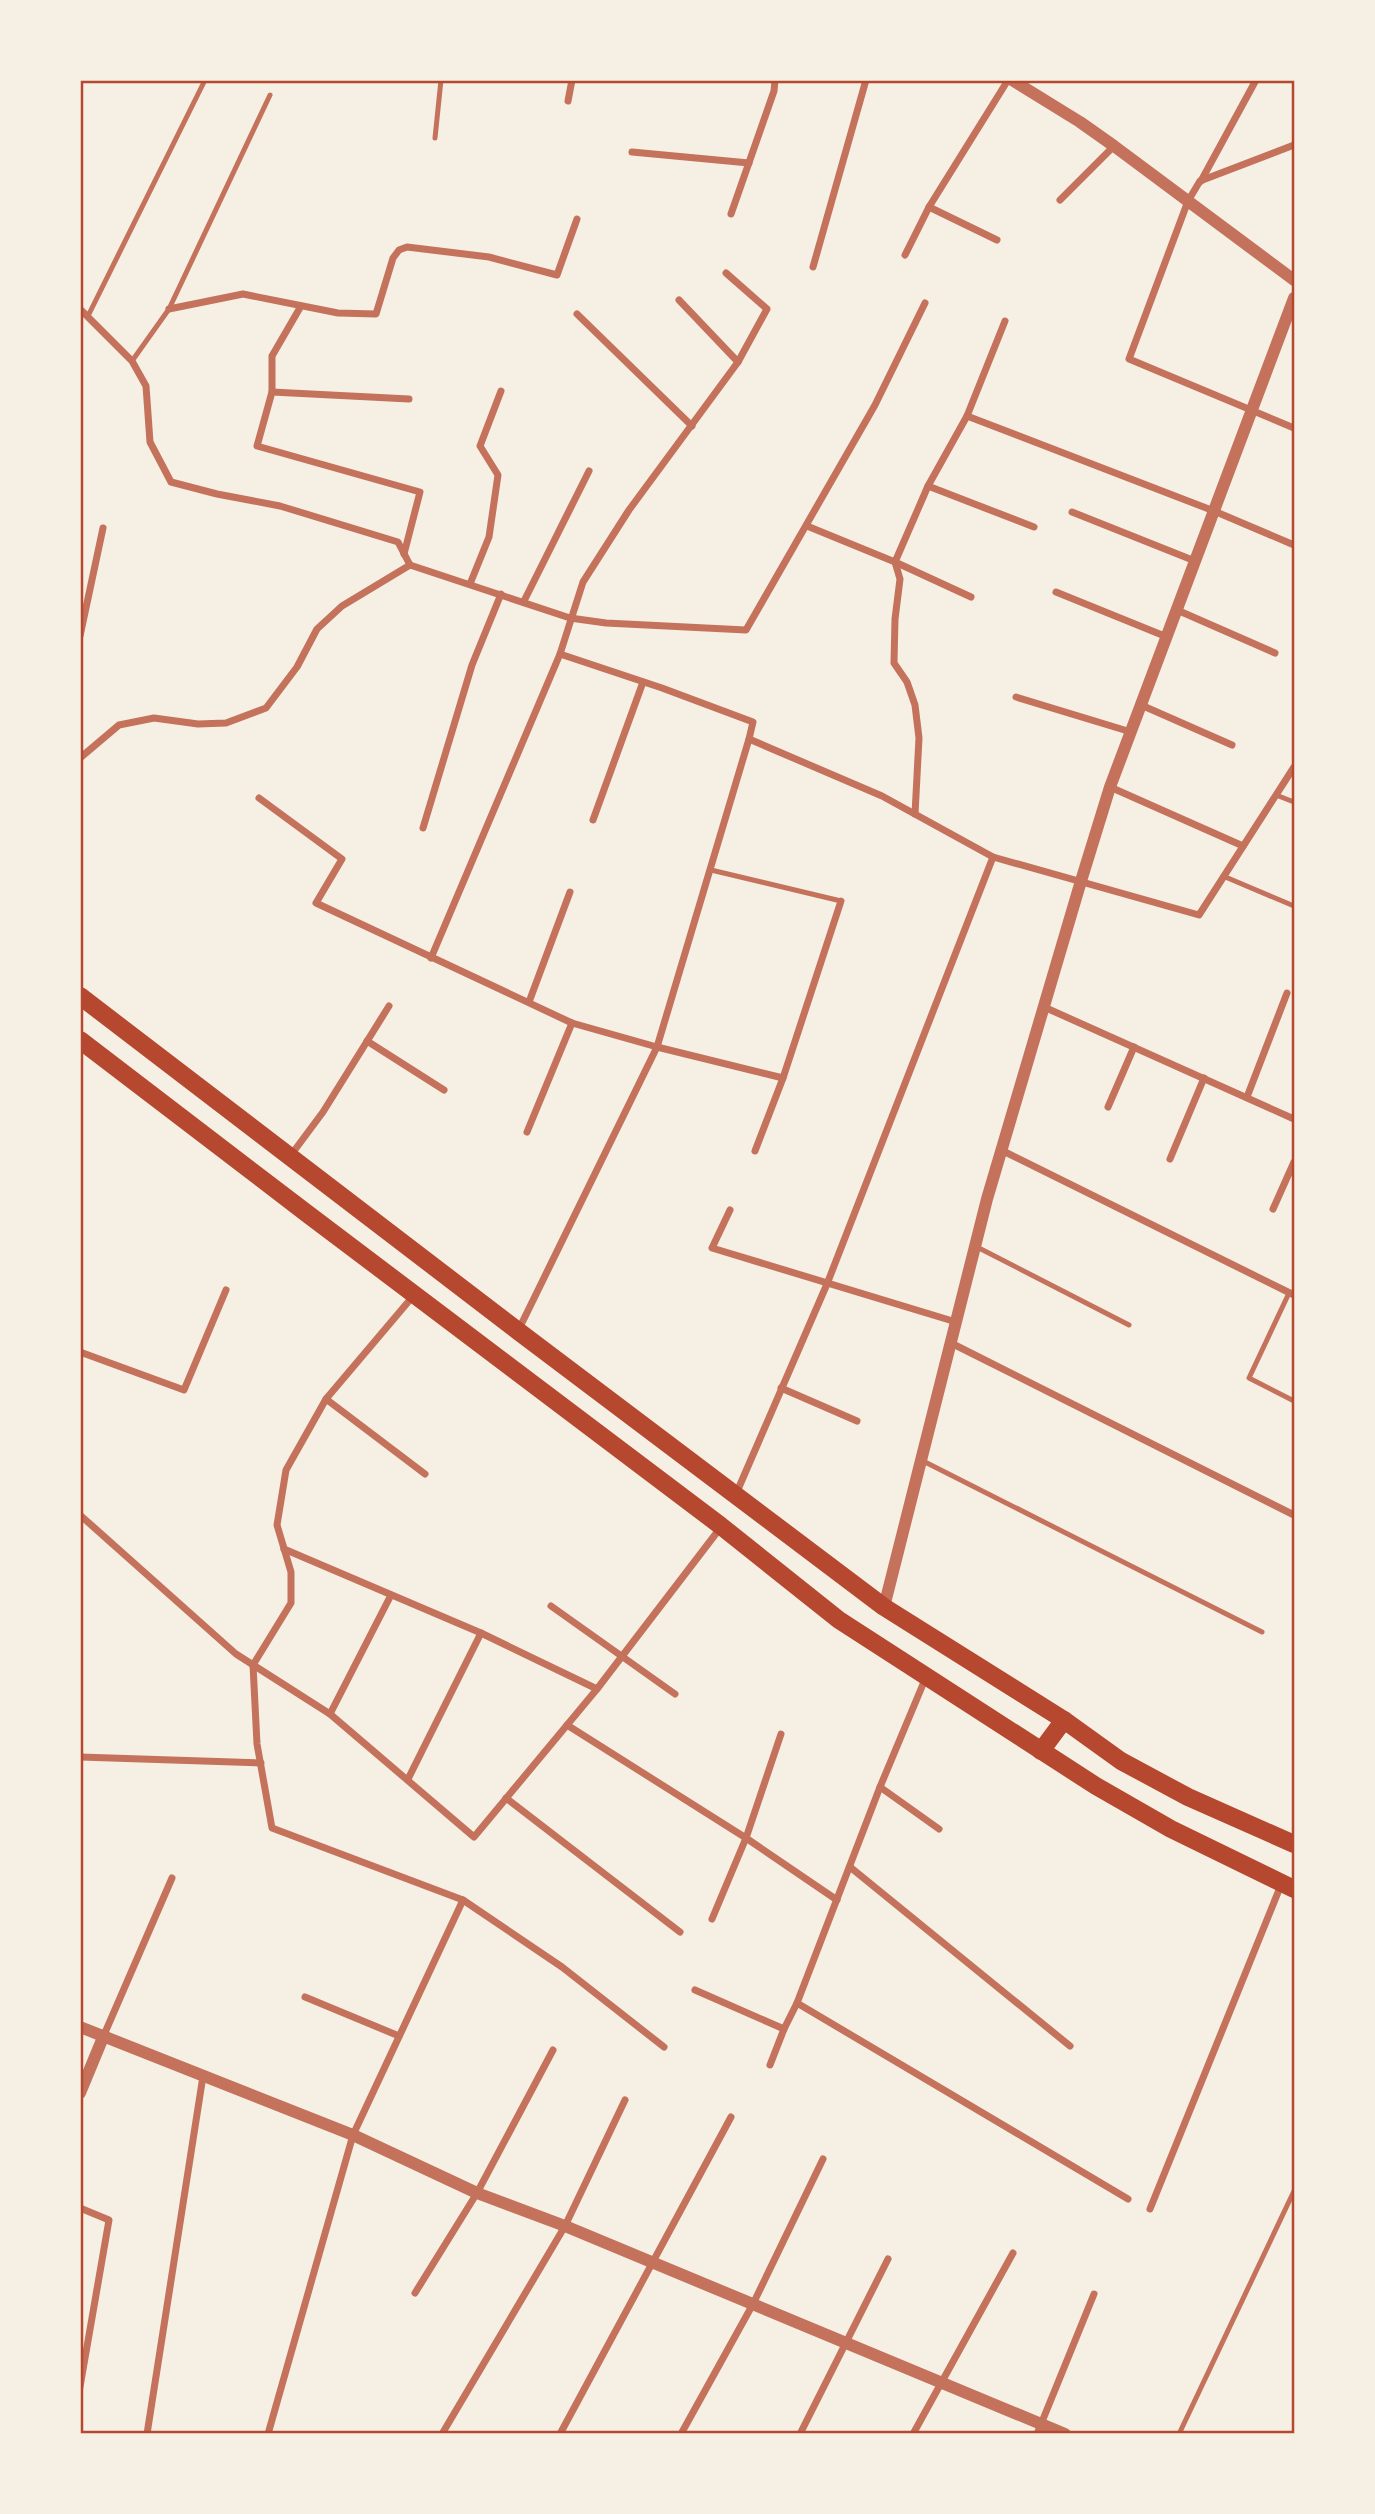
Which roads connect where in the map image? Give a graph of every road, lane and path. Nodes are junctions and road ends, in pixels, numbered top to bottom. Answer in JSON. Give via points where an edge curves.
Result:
{"nodes":[{"id":1,"x":205,"y":80,"type":"edge"},
{"id":2,"x":441,"y":80,"type":"edge"},
{"id":3,"x":572,"y":80,"type":"edge"},
{"id":4,"x":775,"y":80,"type":"edge"},
{"id":5,"x":866,"y":80,"type":"edge"},
{"id":6,"x":1010,"y":80,"type":"edge"},
{"id":7,"x":1255,"y":80,"type":"edge"},
{"id":8,"x":270,"y":95,"type":"dead end"},
{"id":9,"x":568,"y":101,"type":"dead end"},
{"id":10,"x":435,"y":138,"type":"dead end"},
{"id":11,"x":1294,"y":145,"type":"edge"},
{"id":12,"x":1114,"y":146,"type":"junction"},
{"id":13,"x":632,"y":152,"type":"dead end"},
{"id":14,"x":749,"y":163,"type":"junction"},
{"id":15,"x":1200,"y":181,"type":"junction"},
{"id":16,"x":1060,"y":200,"type":"dead end"},
{"id":17,"x":1188,"y":201,"type":"junction"},
{"id":18,"x":929,"y":207,"type":"junction"},
{"id":19,"x":731,"y":214,"type":"dead end"},
{"id":20,"x":577,"y":219,"type":"dead end"},
{"id":21,"x":997,"y":240,"type":"dead end"},
{"id":22,"x":905,"y":254,"type":"dead end"},
{"id":23,"x":813,"y":267,"type":"dead end"},
{"id":24,"x":726,"y":273,"type":"dead end"},
{"id":25,"x":1294,"y":280,"type":"edge"},
{"id":26,"x":1294,"y":298,"type":"edge"},
{"id":27,"x":679,"y":300,"type":"dead end"},
{"id":28,"x":925,"y":303,"type":"dead end"},
{"id":29,"x":302,"y":306,"type":"junction"},
{"id":30,"x":80,"y":309,"type":"edge"},
{"id":31,"x":169,"y":309,"type":"junction"},
{"id":32,"x":577,"y":314,"type":"dead end"},
{"id":33,"x":88,"y":316,"type":"junction"},
{"id":34,"x":1004,"y":321,"type":"dead end"},
{"id":35,"x":132,"y":361,"type":"junction"},
{"id":36,"x":738,"y":362,"type":"junction"},
{"id":37,"x":501,"y":391,"type":"dead end"},
{"id":38,"x":272,"y":392,"type":"junction"},
{"id":39,"x":409,"y":399,"type":"dead end"},
{"id":40,"x":1252,"y":410,"type":"junction"},
{"id":41,"x":967,"y":416,"type":"junction"},
{"id":42,"x":692,"y":426,"type":"junction"},
{"id":43,"x":1294,"y":428,"type":"edge"},
{"id":44,"x":589,"y":471,"type":"dead end"},
{"id":45,"x":928,"y":486,"type":"junction"},
{"id":46,"x":1214,"y":511,"type":"junction"},
{"id":47,"x":1072,"y":512,"type":"dead end"},
{"id":48,"x":807,"y":526,"type":"junction"},
{"id":49,"x":1034,"y":527,"type":"dead end"},
{"id":50,"x":103,"y":528,"type":"dead end"},
{"id":51,"x":1294,"y":545,"type":"edge"},
{"id":52,"x":404,"y":554,"type":"junction"},
{"id":53,"x":1195,"y":561,"type":"junction"},
{"id":54,"x":895,"y":562,"type":"junction"},
{"id":55,"x":410,"y":565,"type":"junction"},
{"id":56,"x":470,"y":584,"type":"junction"},
{"id":57,"x":1056,"y":592,"type":"dead end"},
{"id":58,"x":501,"y":594,"type":"junction"},
{"id":59,"x":971,"y":597,"type":"dead end"},
{"id":60,"x":524,"y":601,"type":"junction"},
{"id":61,"x":1177,"y":610,"type":"junction"},
{"id":62,"x":570,"y":618,"type":"junction"},
{"id":63,"x":80,"y":636,"type":"edge"},
{"id":64,"x":1167,"y":637,"type":"junction"},
{"id":65,"x":1275,"y":653,"type":"dead end"},
{"id":66,"x":560,"y":654,"type":"junction"},
{"id":67,"x":643,"y":682,"type":"junction"},
{"id":68,"x":1016,"y":696,"type":"dead end"},
{"id":69,"x":1141,"y":705,"type":"junction"},
{"id":70,"x":1131,"y":732,"type":"junction"},
{"id":71,"x":749,"y":739,"type":"junction"},
{"id":72,"x":1232,"y":745,"type":"dead end"},
{"id":73,"x":80,"y":758,"type":"edge"},
{"id":74,"x":1294,"y":767,"type":"edge"},
{"id":75,"x":1110,"y":787,"type":"junction"},
{"id":76,"x":1276,"y":795,"type":"junction"},
{"id":77,"x":259,"y":797,"type":"dead end"},
{"id":78,"x":1294,"y":802,"type":"edge"},
{"id":79,"x":915,"y":814,"type":"junction"},
{"id":80,"x":593,"y":820,"type":"dead end"},
{"id":81,"x":423,"y":828,"type":"dead end"},
{"id":82,"x":1243,"y":846,"type":"junction"},
{"id":83,"x":993,"y":857,"type":"junction"},
{"id":84,"x":711,"y":870,"type":"junction"},
{"id":85,"x":1223,"y":876,"type":"junction"},
{"id":86,"x":1081,"y":881,"type":"junction"},
{"id":87,"x":570,"y":892,"type":"dead end"},
{"id":88,"x":841,"y":901,"type":"joint"},
{"id":89,"x":1294,"y":906,"type":"edge"},
{"id":90,"x":431,"y":958,"type":"junction"},
{"id":91,"x":1287,"y":993,"type":"dead end"},
{"id":92,"x":80,"y":996,"type":"edge"},
{"id":93,"x":529,"y":1002,"type":"junction"},
{"id":94,"x":389,"y":1006,"type":"dead end"},
{"id":95,"x":1044,"y":1007,"type":"junction"},
{"id":96,"x":572,"y":1023,"type":"junction"},
{"id":97,"x":80,"y":1040,"type":"edge"},
{"id":98,"x":367,"y":1041,"type":"junction"},
{"id":99,"x":657,"y":1047,"type":"junction"},
{"id":100,"x":1134,"y":1047,"type":"junction"},
{"id":101,"x":783,"y":1078,"type":"junction"},
{"id":102,"x":1204,"y":1078,"type":"junction"},
{"id":103,"x":444,"y":1090,"type":"dead end"},
{"id":104,"x":1247,"y":1097,"type":"junction"},
{"id":105,"x":1108,"y":1107,"type":"dead end"},
{"id":106,"x":1294,"y":1119,"type":"edge"},
{"id":107,"x":527,"y":1132,"type":"dead end"},
{"id":108,"x":1001,"y":1150,"type":"junction"},
{"id":109,"x":755,"y":1151,"type":"dead end"},
{"id":110,"x":290,"y":1156,"type":"junction"},
{"id":111,"x":1170,"y":1159,"type":"dead end"},
{"id":112,"x":1294,"y":1162,"type":"edge"},
{"id":113,"x":1273,"y":1209,"type":"dead end"},
{"id":114,"x":730,"y":1210,"type":"dead end"},
{"id":115,"x":975,"y":1246,"type":"junction"},
{"id":116,"x":827,"y":1284,"type":"junction"},
{"id":117,"x":226,"y":1290,"type":"dead end"},
{"id":118,"x":1292,"y":1294,"type":"edge"},
{"id":119,"x":414,"y":1295,"type":"junction"},
{"id":120,"x":956,"y":1322,"type":"junction"},
{"id":121,"x":1129,"y":1325,"type":"dead end"},
{"id":122,"x":518,"y":1331,"type":"junction"},
{"id":123,"x":951,"y":1343,"type":"junction"},
{"id":124,"x":80,"y":1352,"type":"edge"},
{"id":125,"x":781,"y":1388,"type":"junction"},
{"id":126,"x":326,"y":1399,"type":"junction"},
{"id":127,"x":1294,"y":1401,"type":"edge"},
{"id":128,"x":857,"y":1421,"type":"dead end"},
{"id":129,"x":921,"y":1460,"type":"junction"},
{"id":130,"x":425,"y":1474,"type":"dead end"},
{"id":131,"x":736,"y":1494,"type":"junction"},
{"id":132,"x":80,"y":1515,"type":"edge"},
{"id":133,"x":1294,"y":1515,"type":"edge"},
{"id":134,"x":721,"y":1526,"type":"junction"},
{"id":135,"x":284,"y":1549,"type":"junction"},
{"id":136,"x":391,"y":1595,"type":"junction"},
{"id":137,"x":551,"y":1606,"type":"dead end"},
{"id":138,"x":884,"y":1607,"type":"junction"},
{"id":139,"x":1262,"y":1632,"type":"dead end"},
{"id":140,"x":481,"y":1633,"type":"junction"},
{"id":141,"x":621,"y":1655,"type":"junction"},
{"id":142,"x":253,"y":1665,"type":"junction"},
{"id":143,"x":926,"y":1676,"type":"junction"},
{"id":144,"x":597,"y":1689,"type":"junction"},
{"id":145,"x":675,"y":1694,"type":"dead end"},
{"id":146,"x":330,"y":1714,"type":"junction"},
{"id":147,"x":1063,"y":1720,"type":"junction"},
{"id":148,"x":567,"y":1725,"type":"junction"},
{"id":149,"x":781,"y":1734,"type":"dead end"},
{"id":150,"x":1041,"y":1751,"type":"junction"},
{"id":151,"x":80,"y":1757,"type":"edge"},
{"id":152,"x":261,"y":1763,"type":"junction"},
{"id":153,"x":408,"y":1779,"type":"junction"},
{"id":154,"x":880,"y":1787,"type":"junction"},
{"id":155,"x":506,"y":1798,"type":"junction"},
{"id":156,"x":939,"y":1829,"type":"dead end"},
{"id":157,"x":746,"y":1838,"type":"junction"},
{"id":158,"x":1294,"y":1844,"type":"edge"},
{"id":159,"x":850,"y":1867,"type":"junction"},
{"id":160,"x":172,"y":1878,"type":"dead end"},
{"id":161,"x":1288,"y":1887,"type":"edge"},
{"id":162,"x":463,"y":1900,"type":"junction"},
{"id":163,"x":837,"y":1900,"type":"junction"},
{"id":164,"x":712,"y":1919,"type":"dead end"},
{"id":165,"x":680,"y":1932,"type":"dead end"},
{"id":166,"x":695,"y":1990,"type":"dead end"},
{"id":167,"x":305,"y":1997,"type":"dead end"},
{"id":168,"x":797,"y":2003,"type":"junction"},
{"id":169,"x":80,"y":2027,"type":"edge"},
{"id":170,"x":784,"y":2029,"type":"junction"},
{"id":171,"x":104,"y":2035,"type":"junction"},
{"id":172,"x":399,"y":2036,"type":"junction"},
{"id":173,"x":1070,"y":2046,"type":"dead end"},
{"id":174,"x":664,"y":2047,"type":"dead end"},
{"id":175,"x":553,"y":2050,"type":"dead end"},
{"id":176,"x":770,"y":2065,"type":"dead end"},
{"id":177,"x":204,"y":2075,"type":"junction"},
{"id":178,"x":80,"y":2093,"type":"edge"},
{"id":179,"x":625,"y":2100,"type":"dead end"},
{"id":180,"x":731,"y":2117,"type":"dead end"},
{"id":181,"x":353,"y":2135,"type":"junction"},
{"id":182,"x":823,"y":2159,"type":"dead end"},
{"id":183,"x":1294,"y":2191,"type":"edge"},
{"id":184,"x":477,"y":2193,"type":"junction"},
{"id":185,"x":1128,"y":2199,"type":"dead end"},
{"id":186,"x":80,"y":2208,"type":"edge"},
{"id":187,"x":1150,"y":2209,"type":"dead end"},
{"id":188,"x":565,"y":2226,"type":"junction"},
{"id":189,"x":1013,"y":2253,"type":"dead end"},
{"id":190,"x":888,"y":2259,"type":"dead end"},
{"id":191,"x":654,"y":2263,"type":"junction"},
{"id":192,"x":415,"y":2293,"type":"dead end"},
{"id":193,"x":1094,"y":2294,"type":"dead end"},
{"id":194,"x":753,"y":2304,"type":"junction"},
{"id":195,"x":847,"y":2343,"type":"junction"},
{"id":196,"x":940,"y":2382,"type":"junction"},
{"id":197,"x":80,"y":2387,"type":"edge"},
{"id":198,"x":1040,"y":2429,"type":"edge"},
{"id":199,"x":147,"y":2434,"type":"edge"},
{"id":200,"x":268,"y":2434,"type":"edge"},
{"id":201,"x":442,"y":2434,"type":"edge"},
{"id":202,"x":560,"y":2434,"type":"edge"},
{"id":203,"x":681,"y":2434,"type":"edge"},
{"id":204,"x":800,"y":2434,"type":"edge"},
{"id":205,"x":913,"y":2434,"type":"edge"},
{"id":206,"x":1065,"y":2434,"type":"edge"},
{"id":207,"x":1179,"y":2434,"type":"edge"}],
"edges":[{"from":1,"to":33,"type":"lane"},
{"from":2,"to":10,"type":"lane"},
{"from":3,"to":9,"type":"street"},
{"from":4,"to":14,"type":"street"},
{"from":5,"to":23,"type":"street"},
{"from":6,"to":12,"type":"street"},
{"from":6,"to":18,"type":"street"},
{"from":7,"to":15,"type":"street"},
{"from":8,"to":31,"type":"lane"},
{"from":11,"to":15,"type":"street"},
{"from":12,"to":16,"type":"street"},
{"from":12,"to":17,"type":"street"},
{"from":13,"to":14,"type":"street"},
{"from":14,"to":19,"type":"street"},
{"from":15,"to":17,"type":"street"},
{"from":17,"to":25,"type":"street"},
{"from":17,"to":40,"type":"street","via":[[1129,359]]},
{"from":18,"to":21,"type":"street"},
{"from":18,"to":22,"type":"street"},
{"from":20,"to":29,"type":"street","via":[[557,275],[489,257],[407,247],[393,258],[376,314]]},
{"from":24,"to":36,"type":"street","via":[[767,309]]},
{"from":26,"to":40,"type":"street"},
{"from":27,"to":36,"type":"street"},
{"from":28,"to":48,"type":"street","via":[[875,405]]},
{"from":29,"to":31,"type":"street","via":[[243,294]]},
{"from":29,"to":38,"type":"street","via":[[272,356]]},
{"from":30,"to":33,"type":"street"},
{"from":31,"to":35,"type":"lane"},
{"from":32,"to":42,"type":"street"},
{"from":33,"to":35,"type":"street"},
{"from":34,"to":41,"type":"street"},
{"from":35,"to":52,"type":"street","via":[[146,386],[150,442],[171,482],[280,506],[398,542]]},
{"from":36,"to":42,"type":"street"},
{"from":37,"to":56,"type":"street","via":[[480,446],[498,475],[489,537]]},
{"from":38,"to":39,"type":"street"},
{"from":38,"to":52,"type":"street","via":[[257,446],[420,492]]},
{"from":40,"to":43,"type":"street"},
{"from":40,"to":46,"type":"street"},
{"from":41,"to":45,"type":"street"},
{"from":41,"to":46,"type":"street"},
{"from":42,"to":62,"type":"street","via":[[589,572]]},
{"from":44,"to":60,"type":"street"},
{"from":45,"to":49,"type":"street"},
{"from":45,"to":54,"type":"street"},
{"from":46,"to":51,"type":"street"},
{"from":46,"to":53,"type":"street"},
{"from":47,"to":53,"type":"street"},
{"from":48,"to":54,"type":"street"},
{"from":48,"to":62,"type":"street","via":[[746,630]]},
{"from":50,"to":63,"type":"street"},
{"from":52,"to":55,"type":"street"},
{"from":53,"to":61,"type":"street"},
{"from":54,"to":59,"type":"street"},
{"from":54,"to":79,"type":"street","via":[[900,579],[894,663],[915,705],[919,738]]},
{"from":55,"to":56,"type":"street"},
{"from":55,"to":73,"type":"street","via":[[342,606],[317,629],[297,667],[266,708],[226,723],[154,718],[119,726]]},
{"from":56,"to":58,"type":"street"},
{"from":57,"to":64,"type":"street"},
{"from":58,"to":60,"type":"street"},
{"from":58,"to":81,"type":"street","via":[[472,665]]},
{"from":60,"to":62,"type":"street"},
{"from":61,"to":64,"type":"street"},
{"from":61,"to":65,"type":"street"},
{"from":62,"to":66,"type":"street"},
{"from":64,"to":69,"type":"street"},
{"from":66,"to":67,"type":"street"},
{"from":66,"to":90,"type":"street"},
{"from":67,"to":71,"type":"street","via":[[753,722]]},
{"from":67,"to":80,"type":"street"},
{"from":68,"to":70,"type":"street"},
{"from":69,"to":70,"type":"street"},
{"from":69,"to":72,"type":"street"},
{"from":70,"to":75,"type":"street"},
{"from":71,"to":79,"type":"street"},
{"from":71,"to":84,"type":"street"},
{"from":74,"to":76,"type":"street"},
{"from":75,"to":82,"type":"street"},
{"from":75,"to":86,"type":"street"},
{"from":76,"to":78,"type":"lane"},
{"from":76,"to":82,"type":"street"},
{"from":77,"to":90,"type":"street","via":[[342,859],[316,903]]},
{"from":79,"to":83,"type":"street"},
{"from":82,"to":85,"type":"street"},
{"from":83,"to":86,"type":"street"},
{"from":83,"to":116,"type":"street"},
{"from":84,"to":88,"type":"lane"},
{"from":84,"to":99,"type":"street"},
{"from":85,"to":86,"type":"street","via":[[1199,915]]},
{"from":85,"to":89,"type":"lane"},
{"from":86,"to":95,"type":"street"},
{"from":87,"to":93,"type":"street"},
{"from":88,"to":101,"type":"street"},
{"from":90,"to":93,"type":"street"},
{"from":91,"to":104,"type":"street"},
{"from":92,"to":110,"type":"main road"},
{"from":93,"to":96,"type":"street"},
{"from":94,"to":98,"type":"street"},
{"from":95,"to":100,"type":"street"},
{"from":95,"to":108,"type":"street"},
{"from":96,"to":99,"type":"street"},
{"from":96,"to":107,"type":"street"},
{"from":97,"to":119,"type":"main road"},
{"from":98,"to":103,"type":"street"},
{"from":98,"to":110,"type":"street"},
{"from":99,"to":101,"type":"street"},
{"from":99,"to":122,"type":"street"},
{"from":100,"to":102,"type":"street"},
{"from":100,"to":105,"type":"street"},
{"from":101,"to":109,"type":"street"},
{"from":102,"to":104,"type":"street"},
{"from":102,"to":111,"type":"street"},
{"from":104,"to":106,"type":"street"},
{"from":108,"to":115,"type":"street"},
{"from":108,"to":118,"type":"street"},
{"from":110,"to":122,"type":"main road"},
{"from":112,"to":113,"type":"street"},
{"from":114,"to":116,"type":"street","via":[[712,1248]]},
{"from":115,"to":120,"type":"street"},
{"from":115,"to":121,"type":"lane"},
{"from":116,"to":120,"type":"street"},
{"from":116,"to":125,"type":"street"},
{"from":117,"to":124,"type":"street","via":[[184,1390]]},
{"from":118,"to":127,"type":"lane","via":[[1249,1378]]},
{"from":119,"to":126,"type":"street"},
{"from":119,"to":134,"type":"main road"},
{"from":120,"to":123,"type":"street"},
{"from":122,"to":131,"type":"main road"},
{"from":123,"to":129,"type":"street"},
{"from":123,"to":133,"type":"street"},
{"from":125,"to":128,"type":"street"},
{"from":125,"to":131,"type":"street"},
{"from":126,"to":130,"type":"street"},
{"from":126,"to":135,"type":"street","via":[[286,1470],[277,1525]]},
{"from":129,"to":138,"type":"street"},
{"from":129,"to":139,"type":"lane"},
{"from":131,"to":138,"type":"main road"},
{"from":132,"to":142,"type":"street"},
{"from":134,"to":141,"type":"street"},
{"from":134,"to":143,"type":"main road","via":[[839,1620]]},
{"from":135,"to":136,"type":"street"},
{"from":135,"to":142,"type":"street","via":[[291,1572],[291,1603]]},
{"from":136,"to":140,"type":"street"},
{"from":136,"to":146,"type":"street"},
{"from":137,"to":141,"type":"street"},
{"from":138,"to":147,"type":"main road"},
{"from":140,"to":144,"type":"street"},
{"from":140,"to":153,"type":"street"},
{"from":141,"to":144,"type":"street"},
{"from":141,"to":145,"type":"street"},
{"from":142,"to":146,"type":"street"},
{"from":142,"to":152,"type":"street"},
{"from":143,"to":150,"type":"main road"},
{"from":143,"to":154,"type":"street"},
{"from":144,"to":148,"type":"street"},
{"from":146,"to":153,"type":"street"},
{"from":147,"to":150,"type":"main road"},
{"from":147,"to":158,"type":"main road","via":[[1121,1761],[1188,1797]]},
{"from":148,"to":155,"type":"street"},
{"from":148,"to":157,"type":"street"},
{"from":149,"to":157,"type":"street"},
{"from":150,"to":161,"type":"main road","via":[[1171,1829]]},
{"from":151,"to":152,"type":"street"},
{"from":152,"to":162,"type":"street","via":[[272,1828]]},
{"from":153,"to":155,"type":"street","via":[[474,1836]]},
{"from":154,"to":156,"type":"street"},
{"from":154,"to":159,"type":"street"},
{"from":155,"to":165,"type":"street"},
{"from":157,"to":163,"type":"street"},
{"from":157,"to":164,"type":"street"},
{"from":159,"to":163,"type":"street"},
{"from":159,"to":173,"type":"street"},
{"from":160,"to":171,"type":"street"},
{"from":161,"to":187,"type":"street"},
{"from":162,"to":172,"type":"street"},
{"from":162,"to":174,"type":"street","via":[[562,1967]]},
{"from":163,"to":168,"type":"street"},
{"from":166,"to":170,"type":"street"},
{"from":167,"to":172,"type":"street"},
{"from":168,"to":170,"type":"street"},
{"from":168,"to":185,"type":"street"},
{"from":169,"to":171,"type":"street"},
{"from":170,"to":176,"type":"street"},
{"from":171,"to":177,"type":"street"},
{"from":171,"to":178,"type":"street"},
{"from":172,"to":181,"type":"street"},
{"from":175,"to":184,"type":"street"},
{"from":177,"to":181,"type":"street"},
{"from":177,"to":199,"type":"street"},
{"from":179,"to":188,"type":"street"},
{"from":180,"to":191,"type":"street"},
{"from":181,"to":184,"type":"street"},
{"from":181,"to":200,"type":"street"},
{"from":182,"to":194,"type":"street"},
{"from":183,"to":207,"type":"lane"},
{"from":184,"to":188,"type":"street"},
{"from":184,"to":192,"type":"street"},
{"from":186,"to":197,"type":"street","via":[[109,2220]]},
{"from":188,"to":191,"type":"street"},
{"from":188,"to":201,"type":"street"},
{"from":189,"to":196,"type":"street"},
{"from":190,"to":195,"type":"street"},
{"from":191,"to":194,"type":"street"},
{"from":191,"to":202,"type":"street"},
{"from":193,"to":198,"type":"street"},
{"from":194,"to":195,"type":"street"},
{"from":194,"to":203,"type":"street"},
{"from":195,"to":196,"type":"street"},
{"from":195,"to":204,"type":"street"},
{"from":196,"to":198,"type":"street"},
{"from":196,"to":205,"type":"street"},
{"from":198,"to":206,"type":"street"}]}
